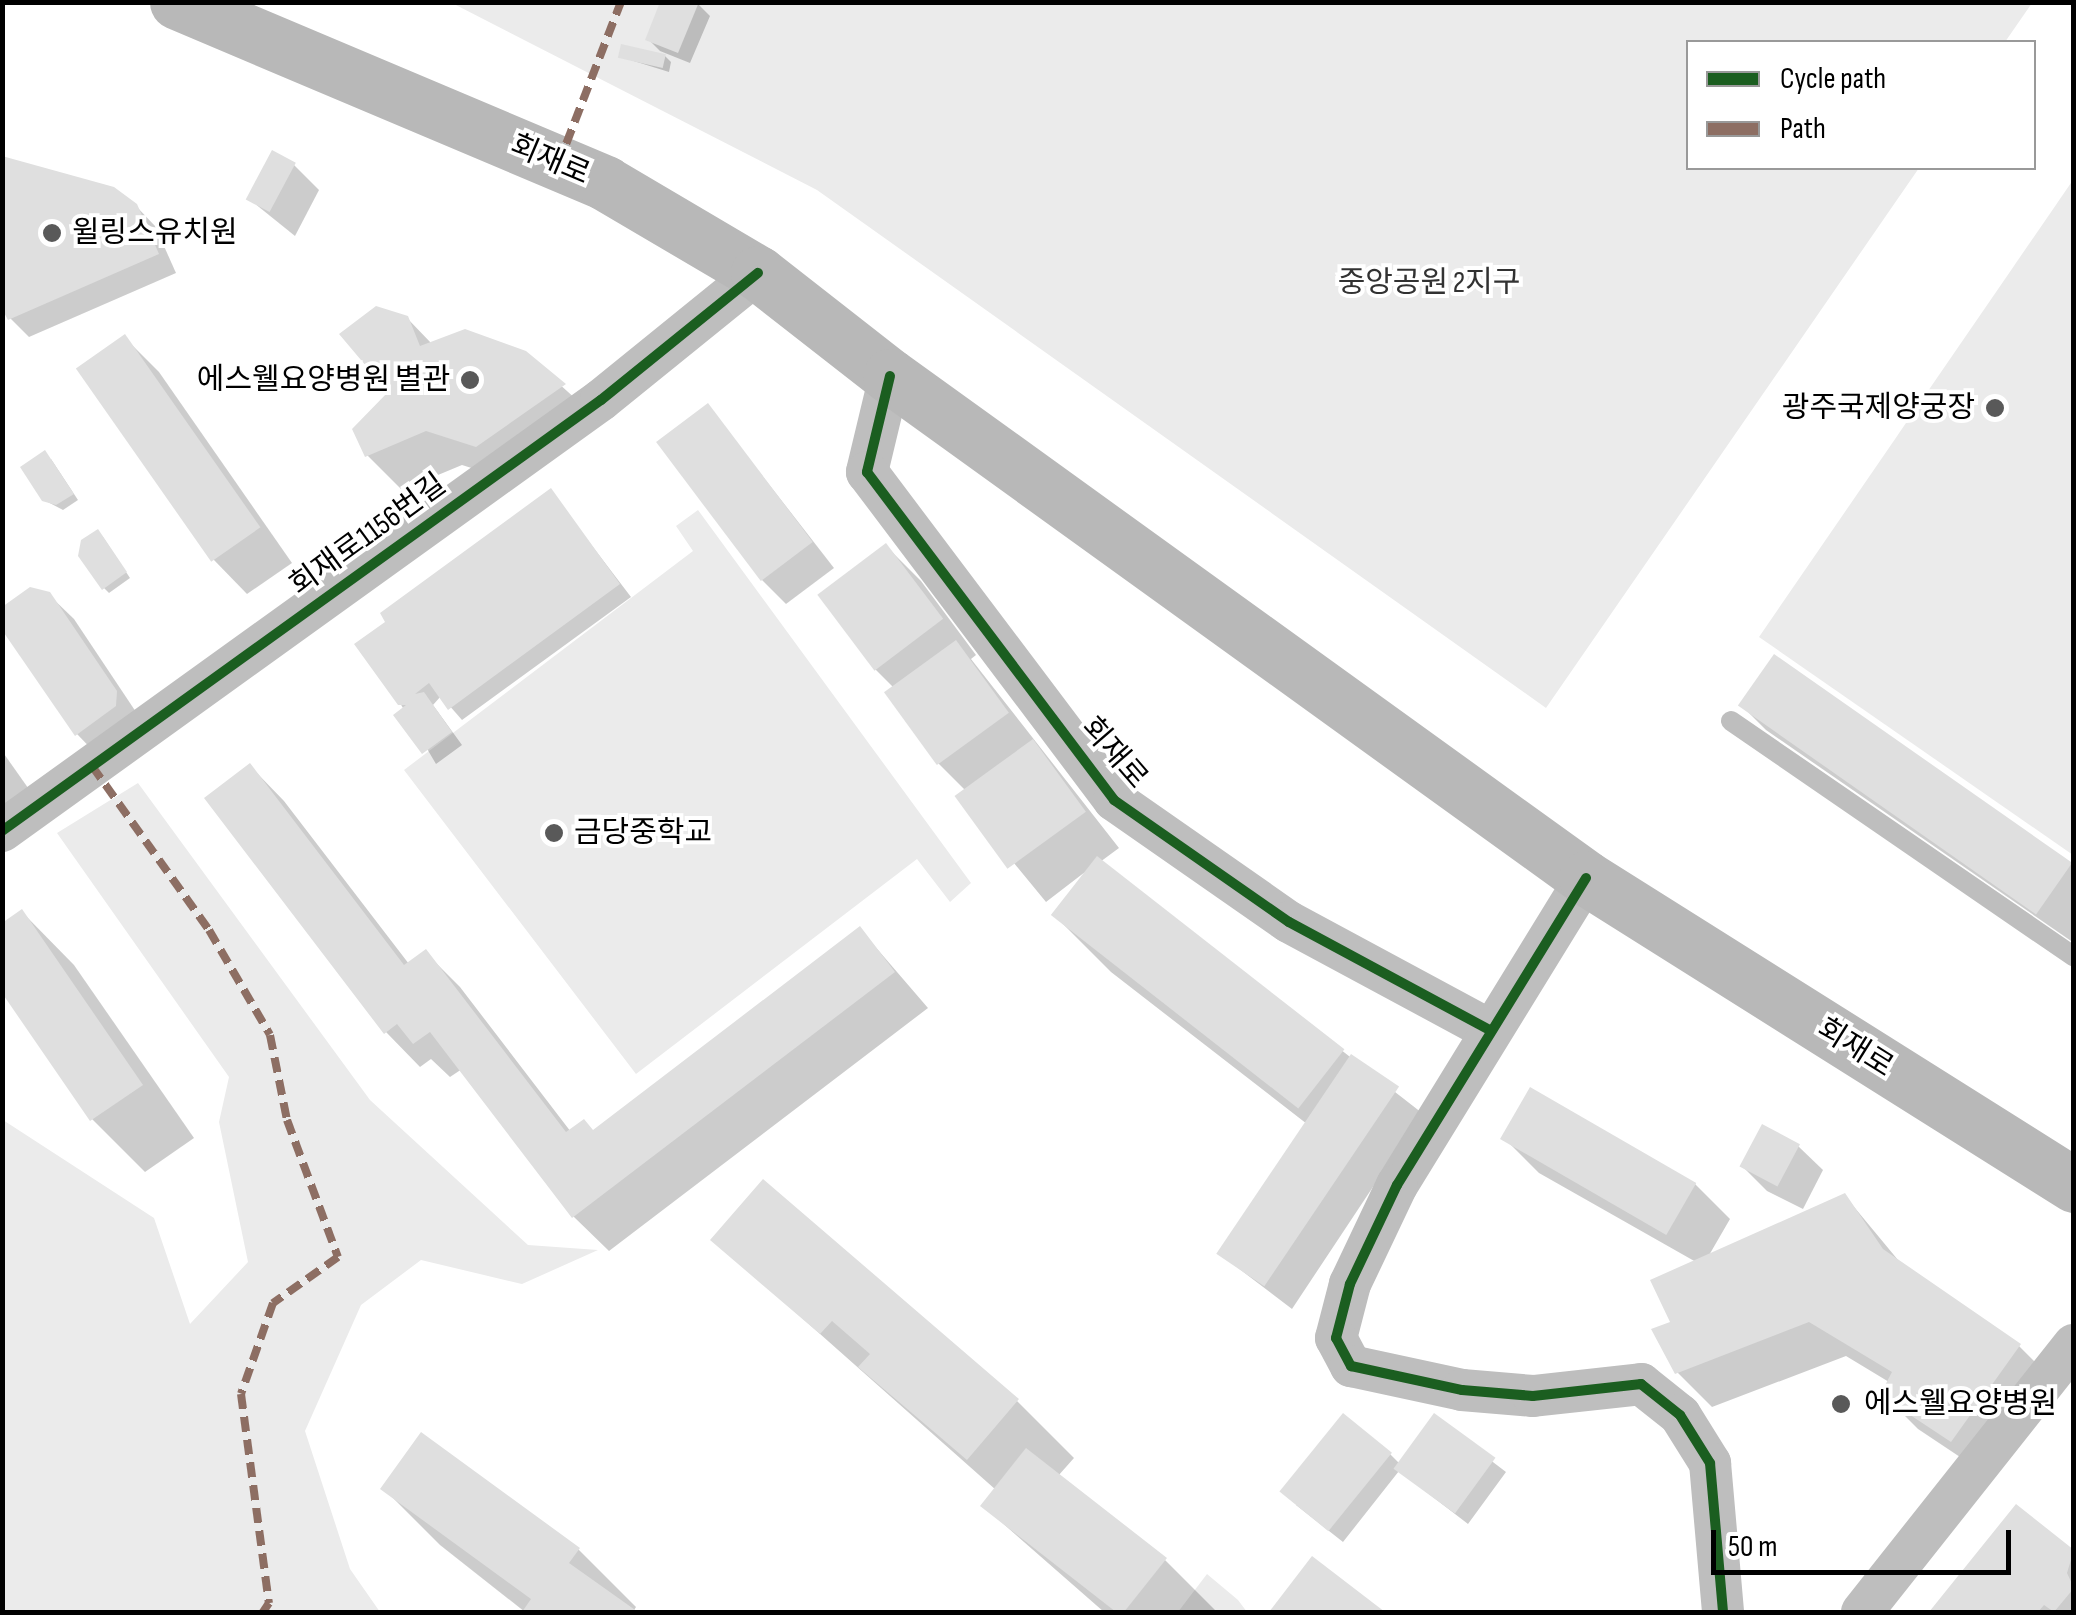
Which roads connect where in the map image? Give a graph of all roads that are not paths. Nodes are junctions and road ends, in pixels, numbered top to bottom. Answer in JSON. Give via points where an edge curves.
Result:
{"nodes":[{"id":1,"x":177,"y":2,"type":"edge"},
{"id":2,"x":758,"y":273,"type":"junction"},
{"id":3,"x":890,"y":376,"type":"junction"},
{"id":4,"x":1732,"y":720,"type":"dead end"},
{"id":5,"x":2,"y":831,"type":"edge"},
{"id":6,"x":1586,"y":878,"type":"junction"},
{"id":7,"x":2074,"y":957,"type":"edge"},
{"id":8,"x":1488,"y":1029,"type":"junction"},
{"id":9,"x":2074,"y":1185,"type":"edge"},
{"id":10,"x":2074,"y":1345,"type":"edge"},
{"id":11,"x":1723,"y":1612,"type":"edge"},
{"id":12,"x":1862,"y":1612,"type":"edge"}],
"edges":[{"from":1,"to":2,"type":"main road","name":"회재로","via":[[606,183]]},
{"from":2,"to":3,"type":"main road","name":"회재로"},
{"from":2,"to":5,"type":"street","name":"회재로1156번길","via":[[601,400]]},
{"from":3,"to":6,"type":"main road","name":"회재로"},
{"from":3,"to":8,"type":"street","name":"회재로","via":[[867,472],[1114,800],[1289,922]]},
{"from":4,"to":7,"type":"lane"},
{"from":6,"to":8,"type":"street"},
{"from":6,"to":9,"type":"main road","name":"회재로"},
{"from":8,"to":11,"type":"street","via":[[1398,1185],[1350,1284],[1336,1338],[1351,1366],[1462,1390],[1534,1396],[1641,1384],[1680,1415],[1710,1463]]},
{"from":10,"to":12,"type":"street"}]}
